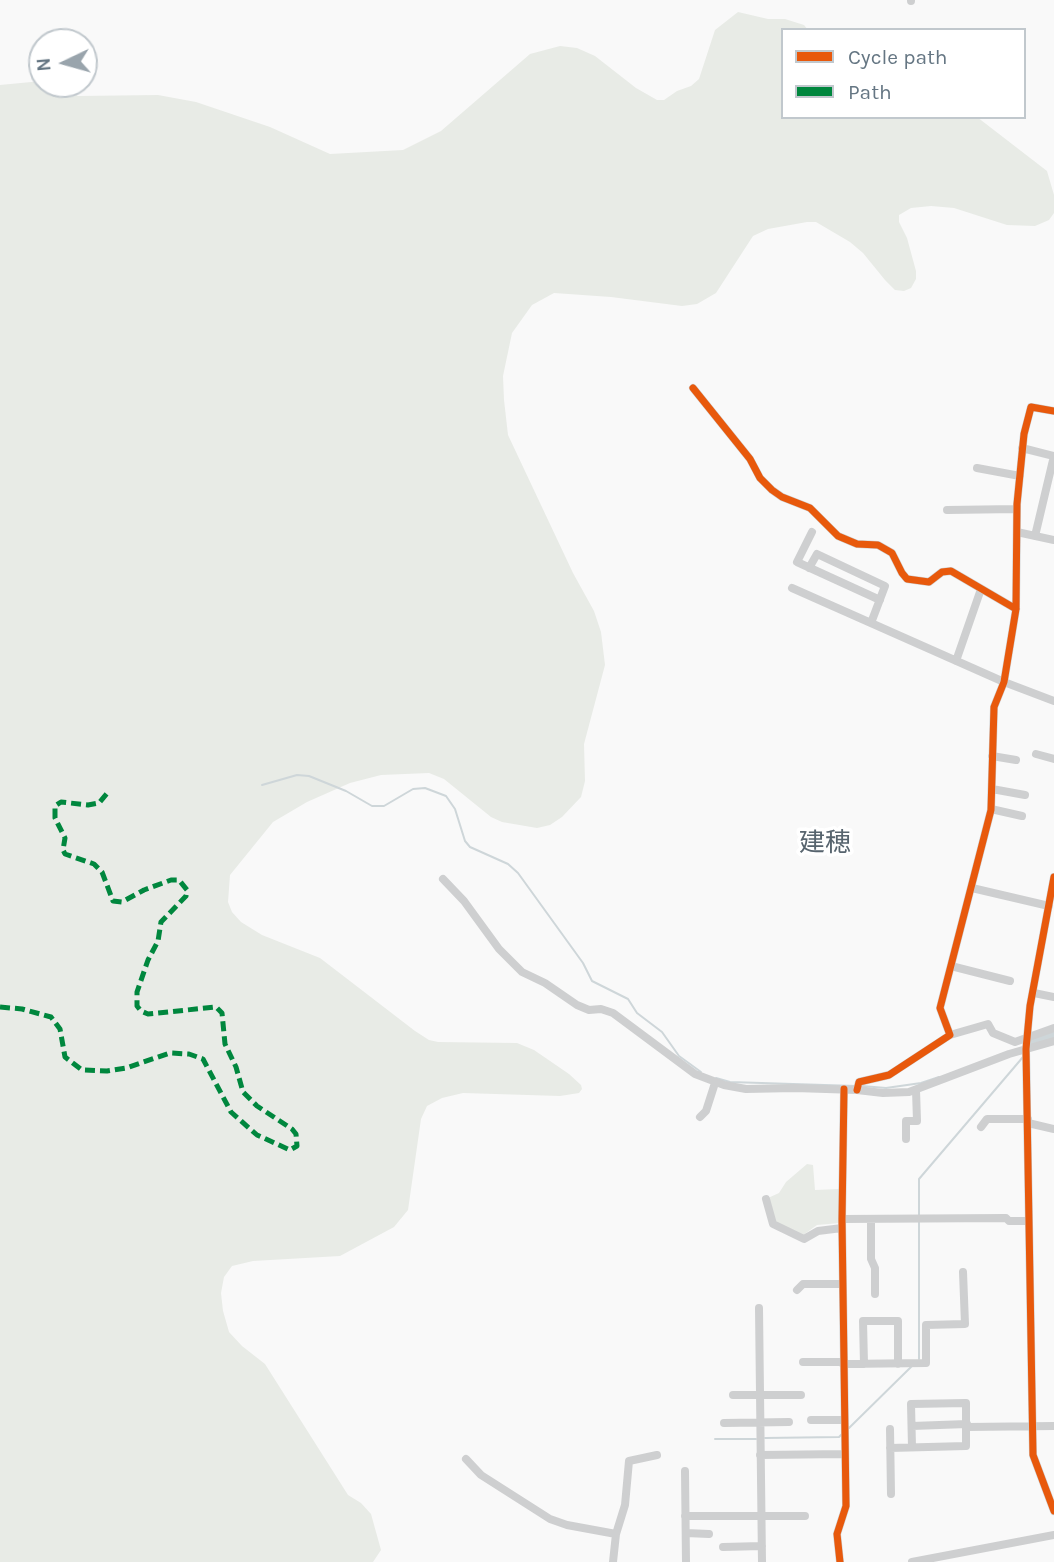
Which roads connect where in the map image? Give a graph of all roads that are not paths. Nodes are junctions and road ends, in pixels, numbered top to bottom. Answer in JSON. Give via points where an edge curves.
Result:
{"nodes":[{"id":1,"x":694,"y":388,"type":"dead end"},
{"id":2,"x":1054,"y":411,"type":"edge"},
{"id":3,"x":1022,"y":448,"type":"junction"},
{"id":4,"x":1054,"y":456,"type":"edge"},
{"id":5,"x":977,"y":467,"type":"dead end"},
{"id":6,"x":1020,"y":476,"type":"junction"},
{"id":7,"x":1017,"y":509,"type":"junction"},
{"id":8,"x":947,"y":510,"type":"dead end"},
{"id":9,"x":811,"y":531,"type":"dead end"},
{"id":10,"x":1017,"y":532,"type":"junction"},
{"id":11,"x":1035,"y":536,"type":"junction"},
{"id":12,"x":1054,"y":540,"type":"edge"},
{"id":13,"x":809,"y":568,"type":"junction"},
{"id":14,"x":792,"y":588,"type":"dead end"},
{"id":15,"x":981,"y":589,"type":"junction"},
{"id":16,"x":880,"y":600,"type":"junction"},
{"id":17,"x":1016,"y":609,"type":"junction"},
{"id":18,"x":871,"y":623,"type":"junction"},
{"id":19,"x":956,"y":661,"type":"junction"},
{"id":20,"x":1004,"y":682,"type":"junction"},
{"id":21,"x":1054,"y":701,"type":"edge"},
{"id":22,"x":1036,"y":754,"type":"dead end"},
{"id":23,"x":992,"y":755,"type":"junction"},
{"id":24,"x":1054,"y":759,"type":"edge"},
{"id":25,"x":1016,"y":760,"type":"dead end"},
{"id":26,"x":992,"y":789,"type":"junction"},
{"id":27,"x":1025,"y":795,"type":"dead end"},
{"id":28,"x":991,"y":809,"type":"junction"},
{"id":29,"x":1021,"y":816,"type":"dead end"},
{"id":30,"x":1054,"y":877,"type":"edge"},
{"id":31,"x":443,"y":879,"type":"dead end"},
{"id":32,"x":972,"y":888,"type":"junction"},
{"id":33,"x":1049,"y":906,"type":"junction"},
{"id":34,"x":951,"y":967,"type":"junction"},
{"id":35,"x":1010,"y":981,"type":"dead end"},
{"id":36,"x":1034,"y":993,"type":"junction"},
{"id":37,"x":1054,"y":997,"type":"edge"},
{"id":38,"x":1054,"y":1028,"type":"edge"},
{"id":39,"x":950,"y":1035,"type":"junction"},
{"id":40,"x":1027,"y":1038,"type":"junction"},
{"id":41,"x":1054,"y":1041,"type":"edge"},
{"id":42,"x":1026,"y":1049,"type":"junction"},
{"id":43,"x":715,"y":1083,"type":"junction"},
{"id":44,"x":844,"y":1090,"type":"junction"},
{"id":45,"x":857,"y":1090,"type":"junction"},
{"id":46,"x":916,"y":1090,"type":"junction"},
{"id":47,"x":700,"y":1117,"type":"dead end"},
{"id":48,"x":1028,"y":1121,"type":"junction"},
{"id":49,"x":981,"y":1127,"type":"dead end"},
{"id":50,"x":1054,"y":1129,"type":"edge"},
{"id":51,"x":906,"y":1139,"type":"dead end"},
{"id":52,"x":766,"y":1199,"type":"dead end"},
{"id":53,"x":872,"y":1219,"type":"junction"},
{"id":54,"x":1028,"y":1221,"type":"junction"},
{"id":55,"x":842,"y":1224,"type":"junction"},
{"id":56,"x":963,"y":1272,"type":"dead end"},
{"id":57,"x":842,"y":1284,"type":"junction"},
{"id":58,"x":797,"y":1290,"type":"dead end"},
{"id":59,"x":875,"y":1294,"type":"dead end"},
{"id":60,"x":759,"y":1308,"type":"dead end"},
{"id":61,"x":803,"y":1362,"type":"dead end"},
{"id":62,"x":843,"y":1363,"type":"junction"},
{"id":63,"x":864,"y":1364,"type":"junction"},
{"id":64,"x":898,"y":1364,"type":"junction"},
{"id":65,"x":733,"y":1395,"type":"dead end"},
{"id":66,"x":800,"y":1395,"type":"dead end"},
{"id":67,"x":760,"y":1396,"type":"junction"},
{"id":68,"x":811,"y":1420,"type":"dead end"},
{"id":69,"x":844,"y":1420,"type":"junction"},
{"id":70,"x":760,"y":1422,"type":"junction"},
{"id":71,"x":789,"y":1422,"type":"dead end"},
{"id":72,"x":724,"y":1423,"type":"dead end"},
{"id":73,"x":912,"y":1426,"type":"junction"},
{"id":74,"x":967,"y":1426,"type":"junction"},
{"id":75,"x":1032,"y":1426,"type":"junction"},
{"id":76,"x":1054,"y":1426,"type":"edge"},
{"id":77,"x":890,"y":1429,"type":"dead end"},
{"id":78,"x":912,"y":1447,"type":"junction"},
{"id":79,"x":890,"y":1448,"type":"junction"},
{"id":80,"x":845,"y":1454,"type":"junction"},
{"id":81,"x":657,"y":1455,"type":"dead end"},
{"id":82,"x":761,"y":1455,"type":"junction"},
{"id":83,"x":466,"y":1459,"type":"dead end"},
{"id":84,"x":685,"y":1471,"type":"dead end"},
{"id":85,"x":891,"y":1494,"type":"dead end"},
{"id":86,"x":1054,"y":1511,"type":"edge"},
{"id":87,"x":685,"y":1516,"type":"junction"},
{"id":88,"x":761,"y":1516,"type":"junction"},
{"id":89,"x":805,"y":1516,"type":"dead end"},
{"id":90,"x":686,"y":1533,"type":"junction"},
{"id":91,"x":616,"y":1534,"type":"junction"},
{"id":92,"x":709,"y":1534,"type":"dead end"},
{"id":93,"x":1054,"y":1535,"type":"edge"},
{"id":94,"x":762,"y":1546,"type":"junction"},
{"id":95,"x":723,"y":1547,"type":"dead end"},
{"id":96,"x":614,"y":1562,"type":"edge"},
{"id":97,"x":686,"y":1562,"type":"edge"},
{"id":98,"x":762,"y":1562,"type":"edge"},
{"id":99,"x":840,"y":1562,"type":"edge"},
{"id":100,"x":912,"y":1562,"type":"edge"}],
"edges":[{"from":1,"to":15,"type":"street","via":[[760,478],[782,497],[810,508],[838,536],[892,553],[907,579],[929,582],[951,571]]},
{"from":2,"to":3,"type":"street","via":[[1031,407]]},
{"from":3,"to":4,"type":"street"},
{"from":3,"to":6,"type":"street"},
{"from":4,"to":11,"type":"street"},
{"from":5,"to":6,"type":"street"},
{"from":6,"to":7,"type":"street"},
{"from":7,"to":8,"type":"street"},
{"from":7,"to":10,"type":"street"},
{"from":9,"to":13,"type":"street","via":[[797,562]]},
{"from":10,"to":11,"type":"street"},
{"from":10,"to":17,"type":"street"},
{"from":11,"to":12,"type":"street"},
{"from":13,"to":16,"type":"street"},
{"from":13,"to":16,"type":"street","via":[[817,554],[886,586]]},
{"from":14,"to":18,"type":"street"},
{"from":15,"to":17,"type":"street"},
{"from":15,"to":19,"type":"street"},
{"from":16,"to":18,"type":"street"},
{"from":17,"to":20,"type":"street"},
{"from":18,"to":19,"type":"street"},
{"from":19,"to":20,"type":"street"},
{"from":20,"to":21,"type":"street"},
{"from":20,"to":23,"type":"street","via":[[994,707]]},
{"from":22,"to":24,"type":"street"},
{"from":23,"to":25,"type":"street"},
{"from":23,"to":26,"type":"street"},
{"from":26,"to":27,"type":"street"},
{"from":26,"to":28,"type":"street"},
{"from":28,"to":29,"type":"street"},
{"from":28,"to":32,"type":"street"},
{"from":30,"to":33,"type":"street"},
{"from":31,"to":43,"type":"street","via":[[523,972],[577,1005],[613,1013],[695,1074]]},
{"from":32,"to":33,"type":"street"},
{"from":32,"to":34,"type":"street"},
{"from":33,"to":36,"type":"street"},
{"from":34,"to":35,"type":"street"},
{"from":34,"to":39,"type":"street","via":[[940,1008]]},
{"from":36,"to":37,"type":"street"},
{"from":36,"to":40,"type":"street"},
{"from":38,"to":40,"type":"street"},
{"from":39,"to":40,"type":"street","via":[[988,1024],[993,1033],[1015,1042]]},
{"from":39,"to":45,"type":"street","via":[[889,1075],[859,1082]]},
{"from":40,"to":42,"type":"street"},
{"from":41,"to":42,"type":"street"},
{"from":42,"to":46,"type":"street"},
{"from":42,"to":48,"type":"street"},
{"from":43,"to":44,"type":"street"},
{"from":43,"to":47,"type":"street"},
{"from":44,"to":45,"type":"street"},
{"from":44,"to":55,"type":"street"},
{"from":45,"to":46,"type":"street"},
{"from":46,"to":51,"type":"street","via":[[917,1121],[906,1121]]},
{"from":48,"to":49,"type":"street","via":[[987,1119]]},
{"from":48,"to":50,"type":"street"},
{"from":48,"to":54,"type":"street"},
{"from":52,"to":55,"type":"street","via":[[773,1224],[804,1239]]},
{"from":53,"to":54,"type":"street"},
{"from":53,"to":55,"type":"street"},
{"from":53,"to":59,"type":"street"},
{"from":54,"to":75,"type":"street"},
{"from":55,"to":57,"type":"street"},
{"from":56,"to":64,"type":"street","via":[[965,1324],[926,1325],[926,1363]]},
{"from":57,"to":58,"type":"street","via":[[803,1284]]},
{"from":57,"to":62,"type":"street"},
{"from":60,"to":67,"type":"street"},
{"from":61,"to":62,"type":"street"},
{"from":62,"to":63,"type":"street"},
{"from":62,"to":69,"type":"street"},
{"from":63,"to":64,"type":"street"},
{"from":63,"to":64,"type":"street","via":[[863,1321],[898,1321]]},
{"from":65,"to":67,"type":"street"},
{"from":66,"to":67,"type":"street"},
{"from":67,"to":70,"type":"street"},
{"from":68,"to":69,"type":"street"},
{"from":69,"to":80,"type":"street"},
{"from":70,"to":71,"type":"street"},
{"from":70,"to":72,"type":"street"},
{"from":70,"to":82,"type":"street"},
{"from":73,"to":74,"type":"street"},
{"from":73,"to":74,"type":"street","via":[[911,1404],[966,1403]]},
{"from":73,"to":78,"type":"street"},
{"from":74,"to":75,"type":"street"},
{"from":74,"to":78,"type":"street","via":[[966,1446]]},
{"from":75,"to":76,"type":"street"},
{"from":75,"to":86,"type":"street","via":[[1035,1464]]},
{"from":77,"to":79,"type":"street"},
{"from":78,"to":79,"type":"street"},
{"from":79,"to":85,"type":"street"},
{"from":80,"to":82,"type":"street"},
{"from":80,"to":99,"type":"street","via":[[846,1506],[837,1542]]},
{"from":81,"to":91,"type":"street","via":[[629,1461],[625,1505]]},
{"from":82,"to":88,"type":"street"},
{"from":83,"to":91,"type":"street","via":[[481,1475],[550,1519]]},
{"from":84,"to":87,"type":"street"},
{"from":87,"to":88,"type":"street"},
{"from":87,"to":90,"type":"street"},
{"from":88,"to":89,"type":"street"},
{"from":88,"to":94,"type":"street"},
{"from":90,"to":92,"type":"street"},
{"from":90,"to":97,"type":"street"},
{"from":91,"to":96,"type":"street"},
{"from":93,"to":100,"type":"street"},
{"from":94,"to":95,"type":"street"},
{"from":94,"to":98,"type":"street"}]}
